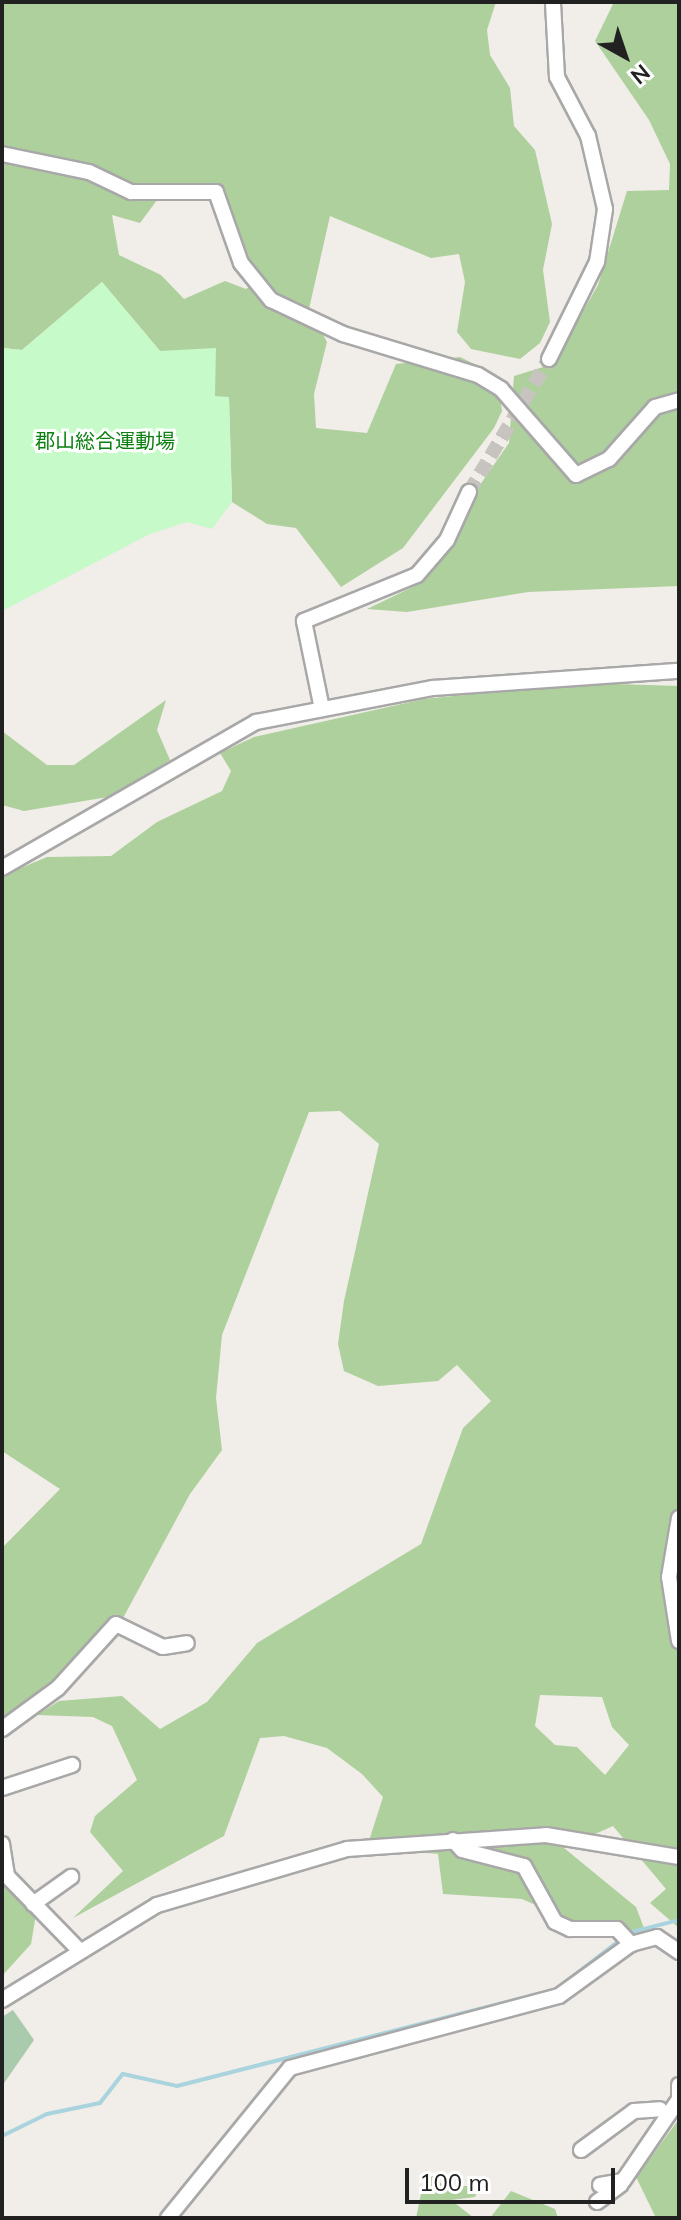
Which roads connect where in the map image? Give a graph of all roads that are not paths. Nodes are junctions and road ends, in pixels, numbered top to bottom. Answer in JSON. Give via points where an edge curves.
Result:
{"nodes":[{"id":1,"x":553,"y":2,"type":"edge"},
{"id":2,"x":2,"y":154,"type":"edge"},
{"id":3,"x":549,"y":359,"type":"tunnel mouth"},
{"id":4,"x":679,"y":400,"type":"edge"},
{"id":5,"x":469,"y":492,"type":"tunnel mouth"},
{"id":6,"x":679,"y":671,"type":"edge"},
{"id":7,"x":321,"y":704,"type":"junction"},
{"id":8,"x":2,"y":868,"type":"edge"},
{"id":9,"x":679,"y":1518,"type":"edge"},
{"id":10,"x":679,"y":1641,"type":"edge"},
{"id":11,"x":187,"y":1643,"type":"dead end"},
{"id":12,"x":2,"y":1729,"type":"edge"},
{"id":13,"x":72,"y":1765,"type":"dead end"},
{"id":14,"x":2,"y":1788,"type":"edge"},
{"id":15,"x":453,"y":1840,"type":"junction"},
{"id":16,"x":2,"y":1844,"type":"edge"},
{"id":17,"x":679,"y":1857,"type":"edge"},
{"id":18,"x":71,"y":1877,"type":"dead end"},
{"id":19,"x":33,"y":1904,"type":"junction"},
{"id":20,"x":631,"y":1944,"type":"junction"},
{"id":21,"x":78,"y":1949,"type":"junction"},
{"id":22,"x":679,"y":1952,"type":"edge"},
{"id":23,"x":2,"y":2000,"type":"edge"},
{"id":24,"x":677,"y":2096,"type":"edge"},
{"id":25,"x":660,"y":2109,"type":"junction"},
{"id":26,"x":638,"y":2119,"type":"dead end"},
{"id":27,"x":581,"y":2150,"type":"dead end"},
{"id":28,"x":623,"y":2181,"type":"junction"},
{"id":29,"x":600,"y":2185,"type":"dead end"},
{"id":30,"x":597,"y":2202,"type":"dead end"},
{"id":31,"x":168,"y":2218,"type":"edge"}],
"edges":[{"from":1,"to":3,"type":"street","via":[[557,77],[588,136],[605,209],[597,262]]},
{"from":2,"to":4,"type":"street","via":[[89,172],[131,192],[216,192],[241,263],[271,300],[343,334],[478,375],[501,389],[576,475],[609,459],[655,407]]},
{"from":5,"to":7,"type":"street","via":[[447,540],[417,575],[304,621]]},
{"from":6,"to":7,"type":"street","via":[[433,688]]},
{"from":7,"to":8,"type":"street","via":[[256,722]]},
{"from":9,"to":10,"type":"street","via":[[669,1577]]},
{"from":11,"to":12,"type":"street","via":[[163,1647],[116,1624],[58,1688]]},
{"from":13,"to":14,"type":"street"},
{"from":15,"to":17,"type":"street","via":[[546,1835]]},
{"from":15,"to":20,"type":"street","via":[[462,1850],[524,1866],[555,1922],[570,1929],[617,1929]]},
{"from":15,"to":21,"type":"street","via":[[347,1849],[230,1878],[157,1905]]},
{"from":16,"to":19,"type":"street","via":[[7,1876]]},
{"from":18,"to":19,"type":"street"},
{"from":19,"to":21,"type":"street"},
{"from":20,"to":22,"type":"street","via":[[657,1937]]},
{"from":20,"to":31,"type":"street","via":[[559,1996],[290,2068]]},
{"from":21,"to":23,"type":"street"},
{"from":24,"to":25,"type":"street"},
{"from":24,"to":28,"type":"street"},
{"from":25,"to":26,"type":"street"},
{"from":25,"to":27,"type":"street","via":[[634,2111]]},
{"from":28,"to":29,"type":"street"},
{"from":28,"to":30,"type":"street"}]}
